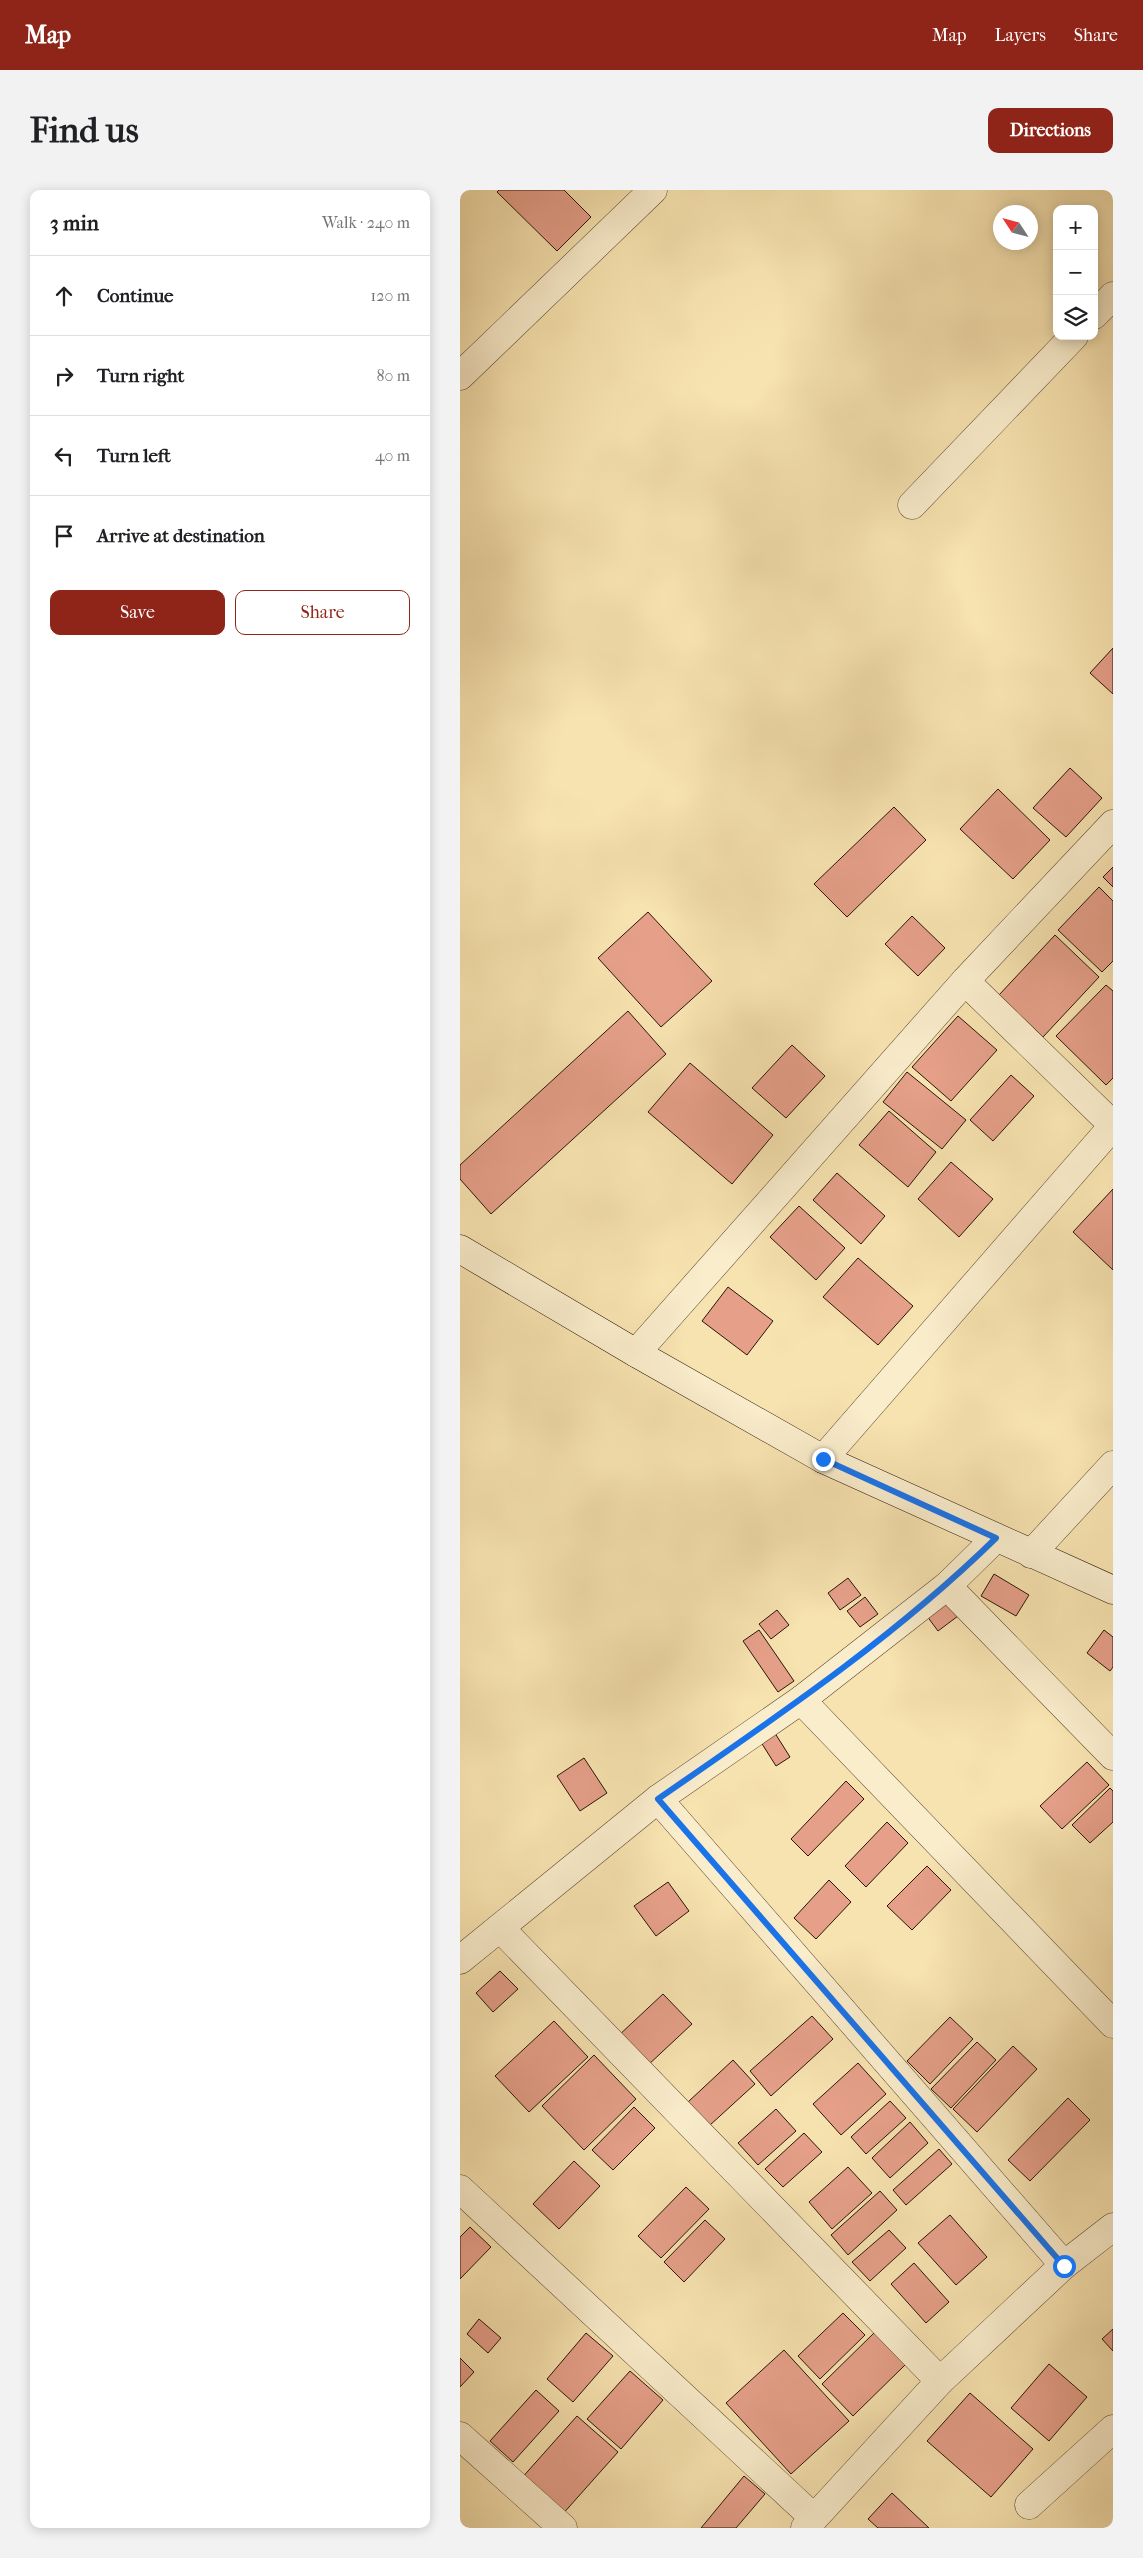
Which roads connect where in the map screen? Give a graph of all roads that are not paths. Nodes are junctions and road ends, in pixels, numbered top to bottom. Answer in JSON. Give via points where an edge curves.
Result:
{"nodes":[{"id":1,"x":653,"y":190,"type":"edge"},
{"id":2,"x":1113,"y":296,"type":"edge"},
{"id":3,"x":1098,"y":311,"type":"edge"},
{"id":4,"x":1070,"y":340,"type":"edge"},
{"id":5,"x":460,"y":376,"type":"edge"},
{"id":6,"x":912,"y":505,"type":"dead end"},
{"id":7,"x":1113,"y":824,"type":"edge"},
{"id":8,"x":965,"y":981,"type":"junction"},
{"id":9,"x":1113,"y":1125,"type":"edge"},
{"id":10,"x":460,"y":1248,"type":"edge"},
{"id":11,"x":636,"y":1353,"type":"junction"},
{"id":12,"x":823,"y":1459,"type":"junction"},
{"id":13,"x":1113,"y":1465,"type":"edge"},
{"id":14,"x":996,"y":1538,"type":"junction"},
{"id":15,"x":1031,"y":1554,"type":"junction"},
{"id":16,"x":947,"y":1586,"type":"junction"},
{"id":17,"x":1113,"y":1590,"type":"edge"},
{"id":18,"x":802,"y":1700,"type":"junction"},
{"id":19,"x":1113,"y":1756,"type":"edge"},
{"id":20,"x":658,"y":1799,"type":"junction"},
{"id":21,"x":500,"y":1928,"type":"junction"},
{"id":22,"x":460,"y":1960,"type":"edge"},
{"id":23,"x":1113,"y":2024,"type":"edge"},
{"id":24,"x":460,"y":2189,"type":"edge"},
{"id":25,"x":1113,"y":2227,"type":"edge"},
{"id":26,"x":1064,"y":2266,"type":"junction"},
{"id":27,"x":940,"y":2381,"type":"junction"},
{"id":28,"x":1113,"y":2429,"type":"edge"},
{"id":29,"x":460,"y":2436,"type":"edge"},
{"id":30,"x":1029,"y":2505,"type":"dead end"},
{"id":31,"x":809,"y":2523,"type":"edge"},
{"id":32,"x":563,"y":2528,"type":"edge"}],
"edges":[{"from":1,"to":5,"type":"street"},
{"from":2,"to":3,"type":"street"},
{"from":4,"to":6,"type":"street"},
{"from":7,"to":8,"type":"street"},
{"from":8,"to":9,"type":"street"},
{"from":8,"to":11,"type":"street"},
{"from":9,"to":12,"type":"street"},
{"from":10,"to":11,"type":"street"},
{"from":11,"to":12,"type":"street"},
{"from":12,"to":14,"type":"street"},
{"from":13,"to":15,"type":"street"},
{"from":14,"to":15,"type":"street"},
{"from":14,"to":16,"type":"street"},
{"from":15,"to":17,"type":"street"},
{"from":16,"to":18,"type":"street"},
{"from":16,"to":19,"type":"street"},
{"from":18,"to":20,"type":"street"},
{"from":18,"to":23,"type":"street"},
{"from":20,"to":21,"type":"street"},
{"from":20,"to":26,"type":"street"},
{"from":21,"to":22,"type":"street"},
{"from":21,"to":27,"type":"street"},
{"from":24,"to":31,"type":"street"},
{"from":25,"to":26,"type":"street"},
{"from":26,"to":27,"type":"street"},
{"from":27,"to":31,"type":"street"},
{"from":28,"to":30,"type":"street"},
{"from":29,"to":32,"type":"street"}]}
